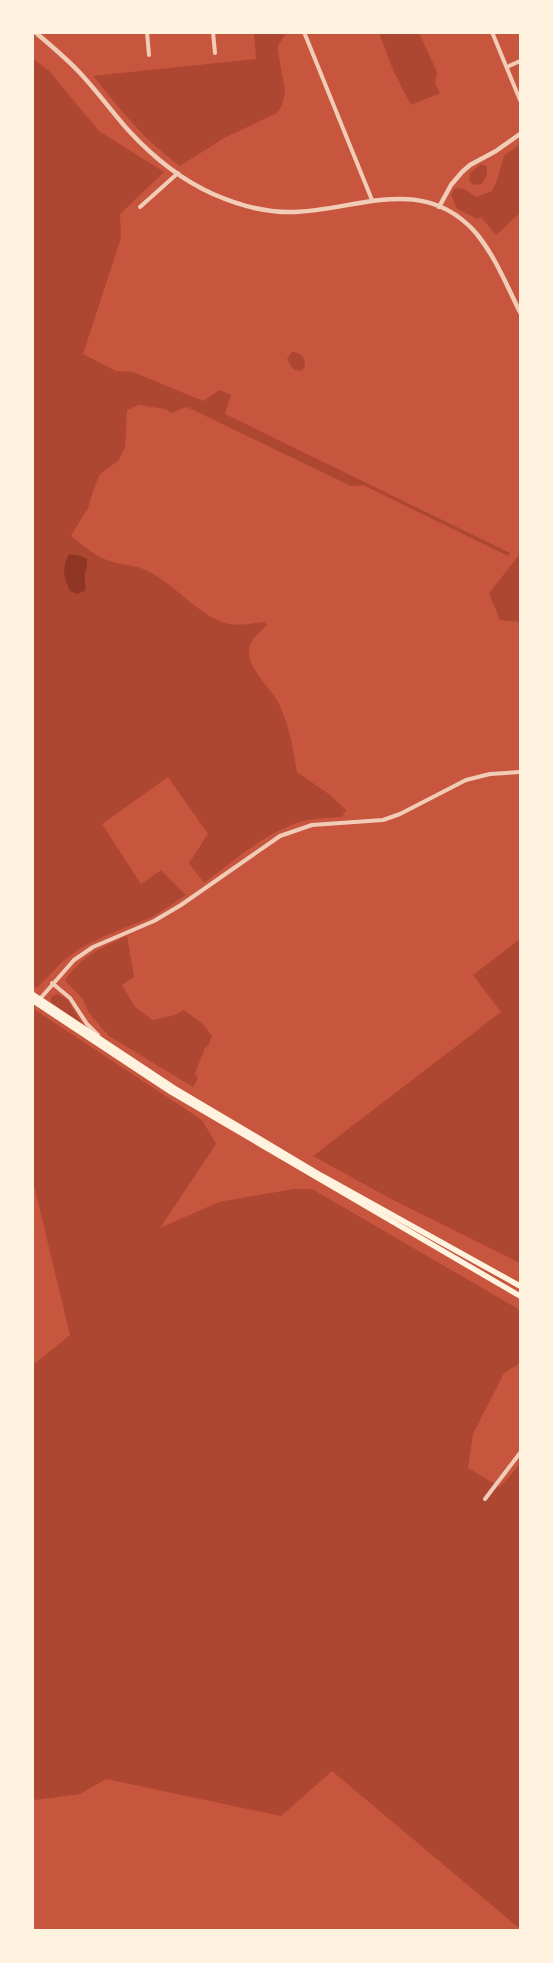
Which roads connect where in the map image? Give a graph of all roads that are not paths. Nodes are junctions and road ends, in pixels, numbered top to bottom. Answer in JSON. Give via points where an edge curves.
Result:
{"nodes":[{"id":1,"x":35,"y":32,"type":"edge"},
{"id":2,"x":147,"y":32,"type":"edge"},
{"id":3,"x":213,"y":32,"type":"edge"},
{"id":4,"x":304,"y":32,"type":"edge"},
{"id":5,"x":492,"y":32,"type":"edge"},
{"id":6,"x":215,"y":53,"type":"dead end"},
{"id":7,"x":149,"y":55,"type":"dead end"},
{"id":8,"x":520,"y":61,"type":"edge"},
{"id":9,"x":506,"y":67,"type":"junction"},
{"id":10,"x":520,"y":100,"type":"edge"},
{"id":11,"x":520,"y":134,"type":"edge"},
{"id":12,"x":178,"y":173,"type":"junction"},
{"id":13,"x":372,"y":200,"type":"junction"},
{"id":14,"x":140,"y":206,"type":"dead end"},
{"id":15,"x":439,"y":207,"type":"junction"},
{"id":16,"x":520,"y":312,"type":"edge"},
{"id":17,"x":520,"y":772,"type":"edge"},
{"id":18,"x":52,"y":983,"type":"junction"},
{"id":19,"x":32,"y":994,"type":"edge"},
{"id":20,"x":37,"y":1001,"type":"edge"},
{"id":21,"x":109,"y":1045,"type":"junction"},
{"id":22,"x":520,"y":1286,"type":"edge"},
{"id":23,"x":520,"y":1296,"type":"edge"},
{"id":24,"x":520,"y":1453,"type":"edge"},
{"id":25,"x":485,"y":1499,"type":"dead end"}],
"edges":[{"from":1,"to":12,"type":"street","via":[[79,72],[139,142]]},
{"from":2,"to":7,"type":"street"},
{"from":3,"to":6,"type":"street"},
{"from":4,"to":13,"type":"street"},
{"from":5,"to":9,"type":"street"},
{"from":8,"to":9,"type":"street"},
{"from":9,"to":10,"type":"street"},
{"from":11,"to":15,"type":"street","via":[[466,169],[451,185]]},
{"from":12,"to":13,"type":"street","via":[[233,202],[274,212],[329,208]]},
{"from":12,"to":14,"type":"street"},
{"from":13,"to":15,"type":"street","via":[[409,198]]},
{"from":15,"to":16,"type":"street","via":[[466,224],[482,241]]},
{"from":17,"to":18,"type":"street","via":[[466,780],[383,820],[312,825],[292,831],[267,844],[154,921],[92,947]]},
{"from":18,"to":20,"type":"street"},
{"from":18,"to":21,"type":"street","via":[[70,998],[87,1024]]},
{"from":19,"to":20,"type":"main road"},
{"from":20,"to":21,"type":"main road"},
{"from":20,"to":23,"type":"main road","via":[[170,1092]]},
{"from":21,"to":22,"type":"main road","via":[[174,1088],[322,1176]]},
{"from":24,"to":25,"type":"street"}]}
